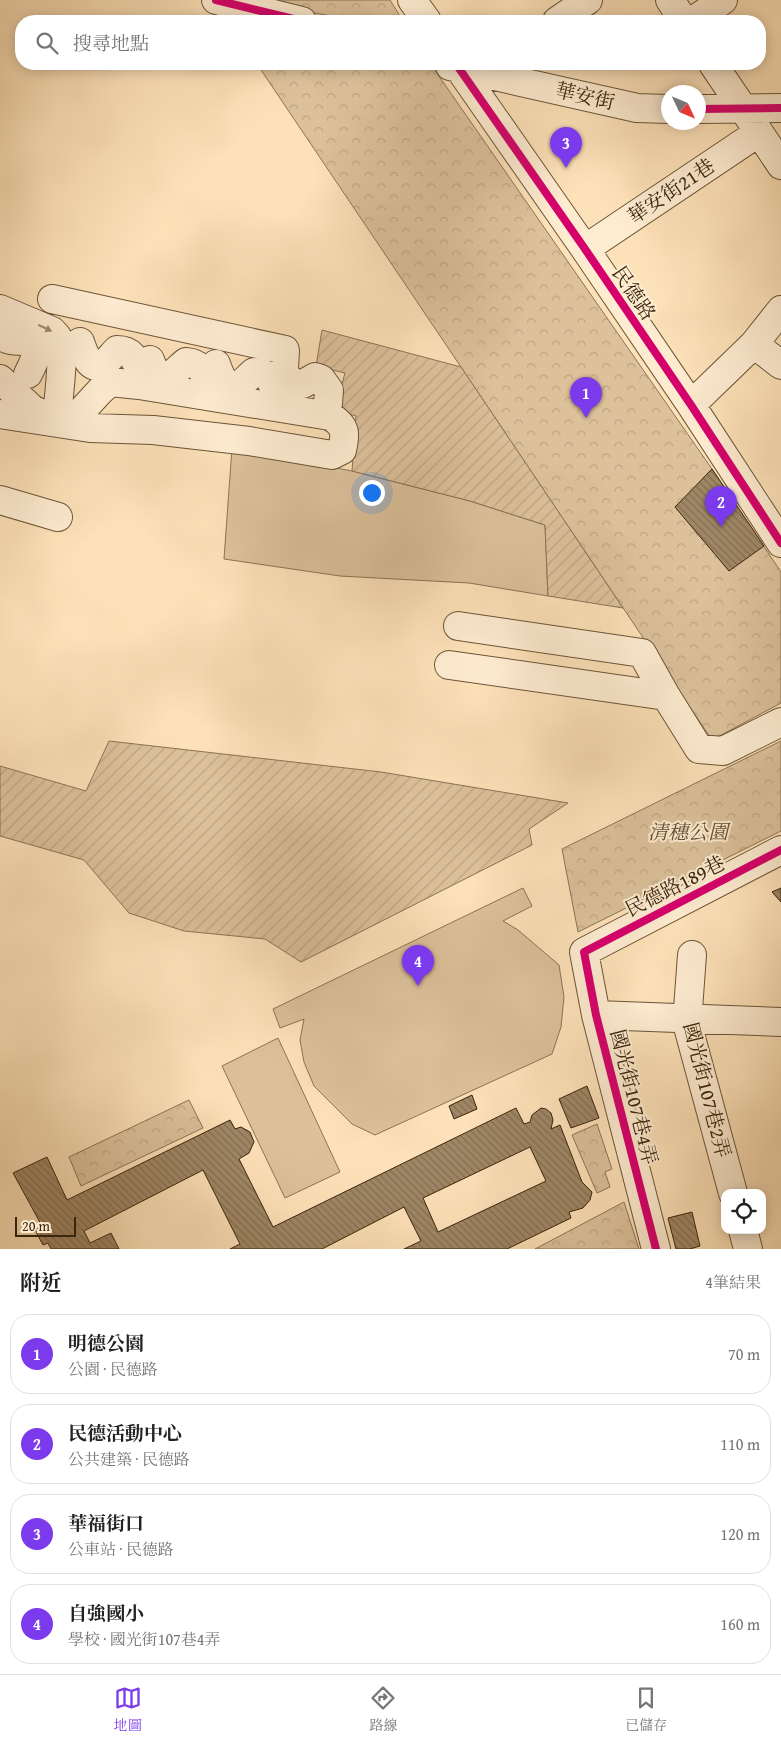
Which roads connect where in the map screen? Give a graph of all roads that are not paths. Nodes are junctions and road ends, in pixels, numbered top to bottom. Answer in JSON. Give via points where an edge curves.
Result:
{"nodes":[{"id":1,"x":216,"y":0,"type":"edge"},
{"id":2,"x":412,"y":0,"type":"edge"},
{"id":3,"x":588,"y":0,"type":"edge"},
{"id":4,"x":670,"y":0,"type":"edge"},
{"id":5,"x":724,"y":0,"type":"edge"},
{"id":6,"x":277,"y":15,"type":"edge"},
{"id":7,"x":423,"y":15,"type":"edge"},
{"id":8,"x":566,"y":15,"type":"edge"},
{"id":9,"x":680,"y":15,"type":"edge"},
{"id":10,"x":702,"y":15,"type":"edge"},
{"id":11,"x":469,"y":70,"type":"edge"},
{"id":12,"x":479,"y":70,"type":"edge"},
{"id":13,"x":717,"y":70,"type":"edge"},
{"id":14,"x":781,"y":108,"type":"edge"},
{"id":15,"x":661,"y":109,"type":"edge"},
{"id":16,"x":706,"y":109,"type":"edge"},
{"id":17,"x":744,"y":110,"type":"junction"},
{"id":18,"x":758,"y":133,"type":"junction"},
{"id":19,"x":781,"y":165,"type":"edge"},
{"id":20,"x":585,"y":249,"type":"junction"},
{"id":21,"x":781,"y":310,"type":"edge"},
{"id":22,"x":0,"y":312,"type":"edge"},
{"id":23,"x":80,"y":342,"type":"dead end"},
{"id":24,"x":754,"y":344,"type":"junction"},
{"id":25,"x":781,"y":365,"type":"edge"},
{"id":26,"x":28,"y":374,"type":"dead end"},
{"id":27,"x":0,"y":379,"type":"edge"},
{"id":28,"x":275,"y":393,"type":"dead end"},
{"id":29,"x":328,"y":404,"type":"dead end"},
{"id":30,"x":691,"y":405,"type":"junction"},
{"id":31,"x":0,"y":414,"type":"edge"},
{"id":32,"x":60,"y":414,"type":"junction"},
{"id":33,"x":0,"y":500,"type":"edge"},
{"id":34,"x":58,"y":517,"type":"dead end"},
{"id":35,"x":776,"y":526,"type":"edge"},
{"id":36,"x":458,"y":626,"type":"dead end"},
{"id":37,"x":449,"y":666,"type":"dead end"},
{"id":38,"x":666,"y":696,"type":"junction"},
{"id":39,"x":781,"y":722,"type":"edge"},
{"id":40,"x":781,"y":850,"type":"edge"},
{"id":41,"x":584,"y":952,"type":"joint"},
{"id":42,"x":692,"y":956,"type":"dead end"},
{"id":43,"x":596,"y":1015,"type":"junction"},
{"id":44,"x":687,"y":1018,"type":"junction"},
{"id":45,"x":781,"y":1022,"type":"edge"},
{"id":46,"x":732,"y":1189,"type":"edge"},
{"id":47,"x":744,"y":1234,"type":"edge"},
{"id":48,"x":656,"y":1249,"type":"edge"},
{"id":49,"x":748,"y":1249,"type":"edge"}],
"edges":[{"from":1,"to":6,"type":"street"},
{"from":2,"to":7,"type":"street"},
{"from":3,"to":8,"type":"street"},
{"from":4,"to":9,"type":"street"},
{"from":5,"to":10,"type":"street"},
{"from":11,"to":20,"type":"street","name":"民德路"},
{"from":12,"to":15,"type":"street","name":"華安街","via":[[637,108]]},
{"from":13,"to":17,"type":"street"},
{"from":14,"to":17,"type":"street"},
{"from":16,"to":17,"type":"street"},
{"from":17,"to":18,"type":"street"},
{"from":18,"to":19,"type":"street"},
{"from":18,"to":20,"type":"street","name":"華安街21巷"},
{"from":20,"to":30,"type":"street","name":"民德路"},
{"from":21,"to":24,"type":"street"},
{"from":22,"to":26,"type":"street","via":[[9,341],[28,340],[37,349]]},
{"from":22,"to":29,"type":"street","via":[[54,306],[284,360],[285,376],[295,384],[303,384],[316,377],[321,379],[329,390]]},
{"from":22,"to":32,"type":"street","one_way":true,"via":[[57,335],[61,352]]},
{"from":23,"to":28,"type":"street","via":[[85,357],[94,366],[106,362],[117,350],[124,350],[163,378],[174,374],[186,362],[192,362],[204,373],[222,378],[231,387],[242,384],[254,372],[260,372],[268,375]]},
{"from":24,"to":25,"type":"street"},
{"from":24,"to":30,"type":"street"},
{"from":27,"to":32,"type":"street","via":[[32,409],[40,413]]},
{"from":30,"to":35,"type":"street","name":"民德路"},
{"from":31,"to":32,"type":"street","via":[[90,428],[153,430],[249,441],[332,455],[342,450],[344,439],[344,431],[338,421],[330,416],[110,382],[77,416]]},
{"from":33,"to":34,"type":"street"},
{"from":36,"to":38,"type":"street","via":[[642,653]]},
{"from":37,"to":38,"type":"street"},
{"from":38,"to":39,"type":"street","via":[[700,749],[723,751]]},
{"from":40,"to":41,"type":"street","name":"民德路189巷"},
{"from":41,"to":43,"type":"street","name":"國光街107巷4弄"},
{"from":42,"to":44,"type":"street","name":"國光街107巷2弄"},
{"from":43,"to":44,"type":"street"},
{"from":43,"to":48,"type":"street","name":"國光街107巷4弄"},
{"from":44,"to":45,"type":"street"},
{"from":44,"to":46,"type":"street","name":"國光街107巷2弄"},
{"from":47,"to":49,"type":"street"}]}
